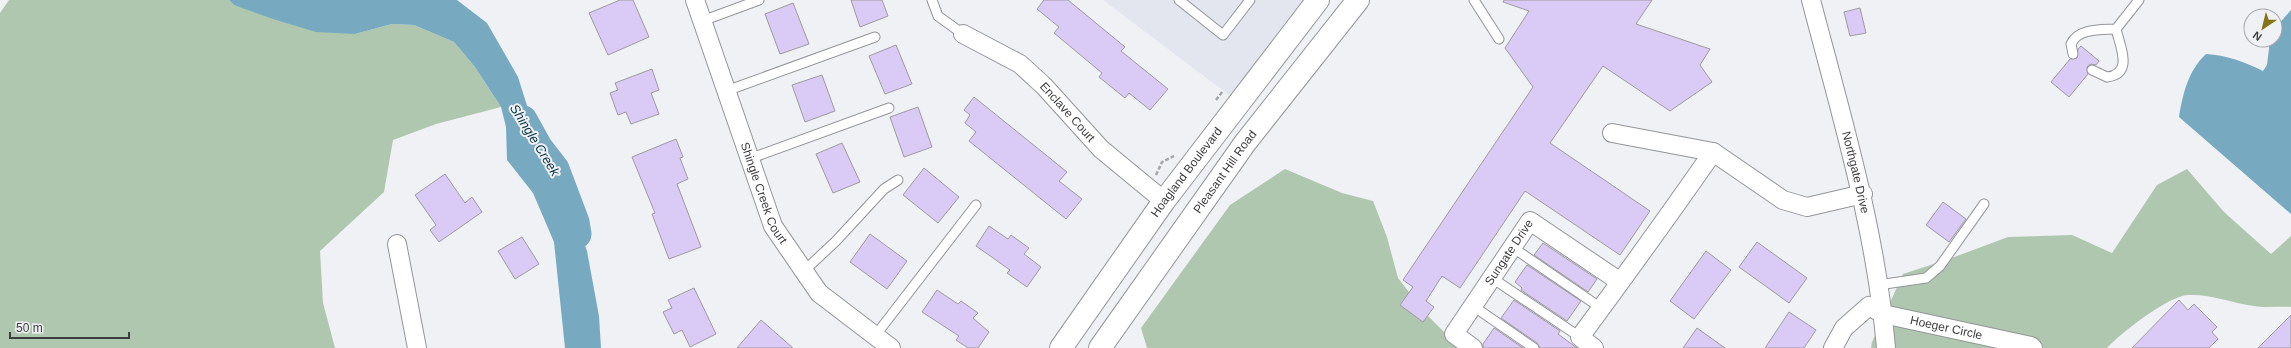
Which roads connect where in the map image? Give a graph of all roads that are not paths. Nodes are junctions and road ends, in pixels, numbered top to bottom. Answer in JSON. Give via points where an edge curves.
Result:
{"nodes":[{"id":1,"x":694,"y":0,"type":"edge"},
{"id":2,"x":759,"y":0,"type":"edge"},
{"id":3,"x":932,"y":0,"type":"edge"},
{"id":4,"x":1178,"y":0,"type":"edge"},
{"id":5,"x":1250,"y":0,"type":"edge"},
{"id":6,"x":1318,"y":0,"type":"edge"},
{"id":7,"x":1358,"y":0,"type":"edge"},
{"id":8,"x":1474,"y":0,"type":"edge"},
{"id":9,"x":1811,"y":0,"type":"edge"},
{"id":10,"x":2139,"y":0,"type":"edge"},
{"id":11,"x":702,"y":21,"type":"junction"},
{"id":12,"x":2116,"y":29,"type":"junction"},
{"id":13,"x":963,"y":34,"type":"joint"},
{"id":14,"x":875,"y":37,"type":"dead end"},
{"id":15,"x":1499,"y":39,"type":"dead end"},
{"id":16,"x":2072,"y":54,"type":"dead end"},
{"id":17,"x":2092,"y":70,"type":"dead end"},
{"id":18,"x":726,"y":91,"type":"junction"},
{"id":19,"x":889,"y":108,"type":"dead end"},
{"id":20,"x":1612,"y":133,"type":"dead end"},
{"id":21,"x":1713,"y":152,"type":"junction"},
{"id":22,"x":749,"y":159,"type":"junction"},
{"id":23,"x":898,"y":180,"type":"dead end"},
{"id":24,"x":1863,"y":194,"type":"junction"},
{"id":25,"x":1164,"y":201,"type":"junction"},
{"id":26,"x":1984,"y":204,"type":"dead end"},
{"id":27,"x":976,"y":205,"type":"dead end"},
{"id":28,"x":397,"y":244,"type":"dead end"},
{"id":29,"x":1512,"y":247,"type":"junction"},
{"id":30,"x":804,"y":271,"type":"junction"},
{"id":31,"x":1492,"y":278,"type":"junction"},
{"id":32,"x":1619,"y":281,"type":"junction"},
{"id":33,"x":1878,"y":285,"type":"junction"},
{"id":34,"x":1473,"y":306,"type":"junction"},
{"id":35,"x":1601,"y":308,"type":"junction"},
{"id":36,"x":1883,"y":314,"type":"junction"},
{"id":37,"x":875,"y":336,"type":"junction"},
{"id":38,"x":1580,"y":337,"type":"junction"},
{"id":39,"x":417,"y":348,"type":"edge"},
{"id":40,"x":891,"y":348,"type":"edge"},
{"id":41,"x":1061,"y":348,"type":"edge"},
{"id":42,"x":1100,"y":348,"type":"edge"},
{"id":43,"x":1473,"y":348,"type":"edge"},
{"id":44,"x":1534,"y":348,"type":"edge"},
{"id":45,"x":1594,"y":348,"type":"edge"},
{"id":46,"x":1833,"y":348,"type":"edge"},
{"id":47,"x":1886,"y":348,"type":"edge"},
{"id":48,"x":2033,"y":348,"type":"edge"}],
"edges":[{"from":1,"to":11,"type":"street","name":"Shingle Creek Court"},
{"from":2,"to":11,"type":"lane"},
{"from":3,"to":13,"type":"lane","via":[[938,16]]},
{"from":4,"to":5,"type":"lane","via":[[1223,35]]},
{"from":6,"to":25,"type":"main road","name":"Hoagland Boulevard"},
{"from":7,"to":42,"type":"main road","name":"Pleasant Hill Road","via":[[1245,143]]},
{"from":8,"to":15,"type":"lane"},
{"from":9,"to":24,"type":"street","name":"Northgate Drive"},
{"from":10,"to":12,"type":"lane"},
{"from":11,"to":18,"type":"street","name":"Shingle Creek Court"},
{"from":12,"to":16,"type":"lane","via":[[2080,34],[2071,44]]},
{"from":12,"to":17,"type":"lane","via":[[2124,58],[2121,69],[2118,73],[2107,76]]},
{"from":13,"to":25,"type":"street","name":"Enclave Court","via":[[1020,64],[1044,86],[1101,149]]},
{"from":14,"to":18,"type":"lane"},
{"from":18,"to":22,"type":"street","name":"Shingle Creek Court"},
{"from":19,"to":22,"type":"lane"},
{"from":20,"to":21,"type":"street"},
{"from":21,"to":24,"type":"street","via":[[1782,200],[1807,206]]},
{"from":21,"to":32,"type":"street"},
{"from":22,"to":30,"type":"street","name":"Shingle Creek Court","via":[[773,226]]},
{"from":23,"to":30,"type":"lane","via":[[884,189]]},
{"from":24,"to":33,"type":"street","name":"Northgate Drive"},
{"from":25,"to":41,"type":"main road","name":"Hoagland Boulevard"},
{"from":26,"to":33,"type":"lane","via":[[1940,266],[1926,278]]},
{"from":27,"to":37,"type":"lane"},
{"from":28,"to":39,"type":"street"},
{"from":29,"to":31,"type":"street","name":"Sungate Drive"},
{"from":29,"to":32,"type":"street","name":"Sungate Drive","via":[[1530,221]]},
{"from":29,"to":35,"type":"lane"},
{"from":30,"to":37,"type":"street","name":"Shingle Creek Court","via":[[819,293]]},
{"from":31,"to":34,"type":"street","name":"Sungate Drive"},
{"from":31,"to":38,"type":"lane"},
{"from":32,"to":35,"type":"street"},
{"from":33,"to":36,"type":"street","name":"Northgate Drive"},
{"from":34,"to":43,"type":"street","name":"Sungate Drive","via":[[1454,334]]},
{"from":34,"to":44,"type":"lane"},
{"from":35,"to":38,"type":"street"},
{"from":36,"to":46,"type":"street","name":"Hoeger Circle","via":[[1870,306],[1844,328]]},
{"from":36,"to":47,"type":"street","name":"Northgate Drive"},
{"from":36,"to":48,"type":"street","name":"Hoeger Circle","via":[[1988,335]]},
{"from":37,"to":40,"type":"street","name":"Shingle Creek Court"},
{"from":38,"to":45,"type":"street"}]}
